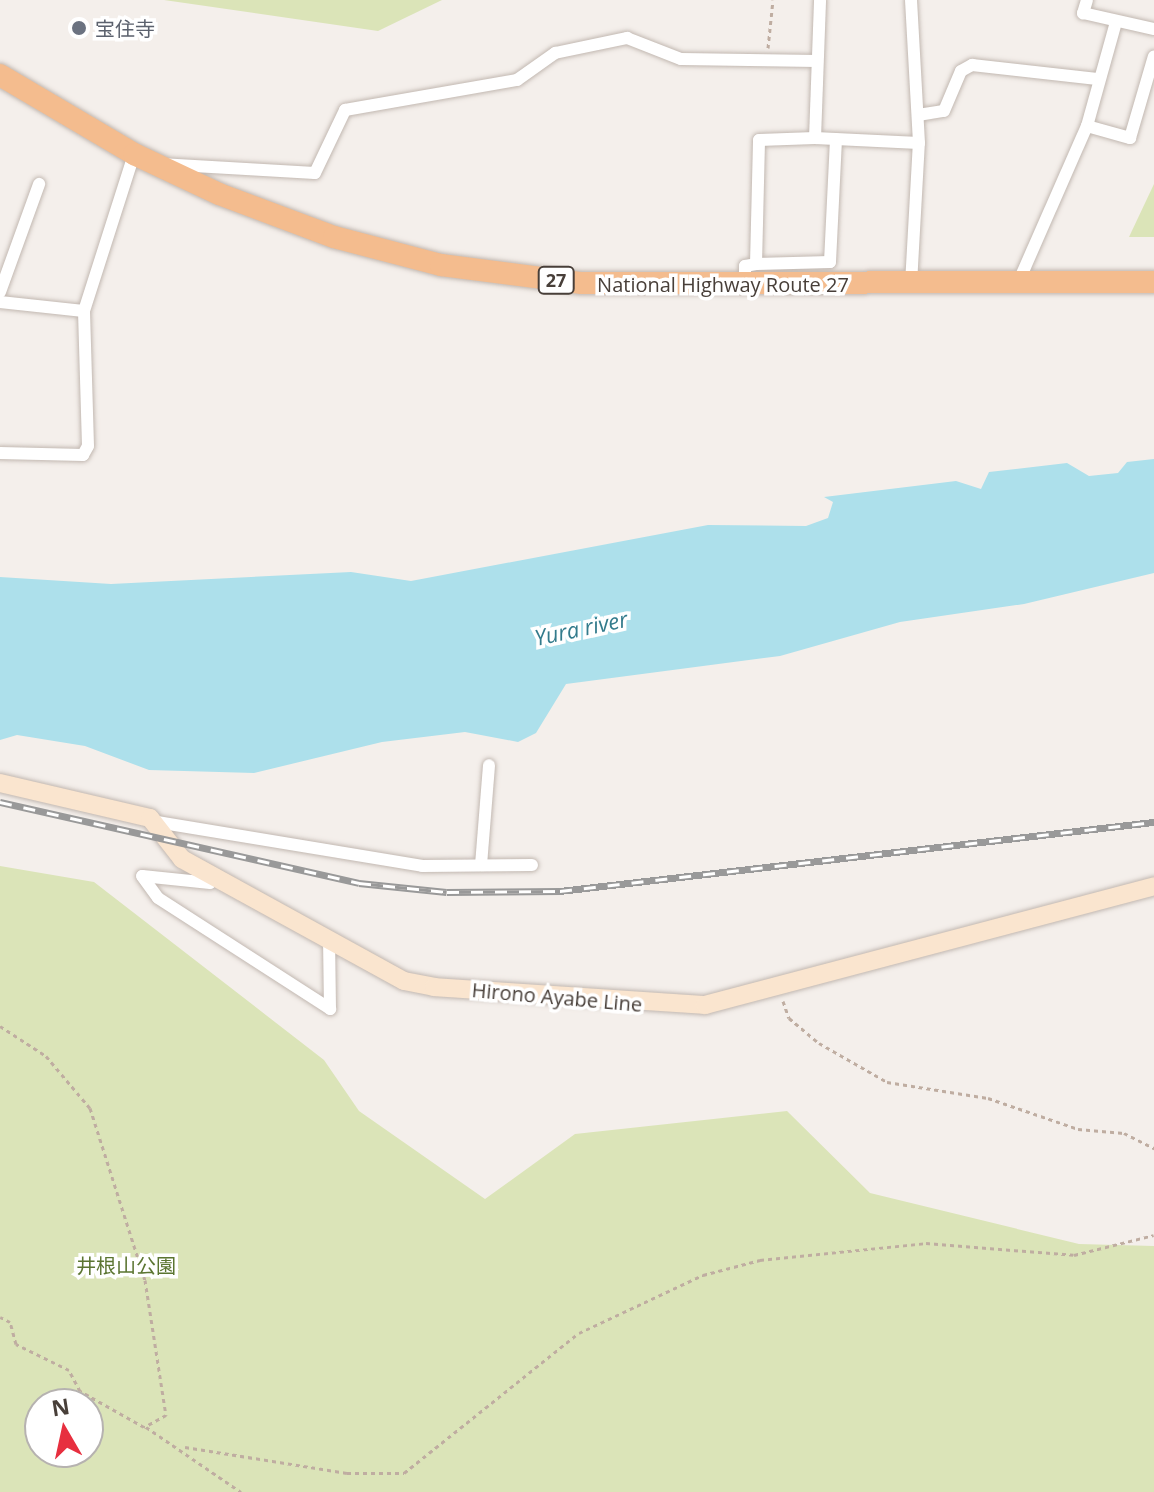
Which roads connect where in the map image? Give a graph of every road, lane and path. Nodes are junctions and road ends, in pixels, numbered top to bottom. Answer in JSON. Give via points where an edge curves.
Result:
{"nodes":[{"id":1,"x":773,"y":0,"type":"edge"},
{"id":2,"x":820,"y":0,"type":"edge"},
{"id":3,"x":911,"y":0,"type":"edge"},
{"id":4,"x":1087,"y":0,"type":"edge"},
{"id":5,"x":1116,"y":22,"type":"junction"},
{"id":6,"x":1154,"y":29,"type":"edge"},
{"id":7,"x":1154,"y":56,"type":"edge"},
{"id":8,"x":766,"y":60,"type":"junction"},
{"id":9,"x":817,"y":61,"type":"junction"},
{"id":10,"x":0,"y":75,"type":"edge"},
{"id":11,"x":1097,"y":79,"type":"junction"},
{"id":12,"x":918,"y":115,"type":"junction"},
{"id":13,"x":1087,"y":126,"type":"junction"},
{"id":14,"x":815,"y":138,"type":"junction"},
{"id":15,"x":836,"y":139,"type":"junction"},
{"id":16,"x":919,"y":143,"type":"junction"},
{"id":17,"x":134,"y":154,"type":"junction"},
{"id":18,"x":159,"y":166,"type":"junction"},
{"id":19,"x":39,"y":184,"type":"dead end"},
{"id":20,"x":756,"y":264,"type":"junction"},
{"id":21,"x":1154,"y":282,"type":"edge"},
{"id":22,"x":1018,"y":283,"type":"junction"},
{"id":23,"x":745,"y":284,"type":"junction"},
{"id":24,"x":911,"y":284,"type":"junction"},
{"id":25,"x":0,"y":292,"type":"edge"},
{"id":26,"x":0,"y":302,"type":"edge"},
{"id":27,"x":84,"y":311,"type":"junction"},
{"id":28,"x":0,"y":453,"type":"edge"},
{"id":29,"x":489,"y":765,"type":"dead end"},
{"id":30,"x":0,"y":783,"type":"edge"},
{"id":31,"x":157,"y":822,"type":"junction"},
{"id":32,"x":481,"y":865,"type":"junction"},
{"id":33,"x":532,"y":865,"type":"dead end"},
{"id":34,"x":213,"y":873,"type":"junction"},
{"id":35,"x":1154,"y":886,"type":"edge"},
{"id":36,"x":329,"y":937,"type":"junction"},
{"id":37,"x":779,"y":990,"type":"junction"},
{"id":38,"x":0,"y":1026,"type":"edge"},
{"id":39,"x":1154,"y":1148,"type":"edge"},
{"id":40,"x":1154,"y":1235,"type":"edge"},
{"id":41,"x":0,"y":1317,"type":"edge"},
{"id":42,"x":144,"y":1427,"type":"junction"},
{"id":43,"x":185,"y":1447,"type":"junction"},
{"id":44,"x":241,"y":1492,"type":"edge"}],
"edges":[{"from":1,"to":8,"type":"path"},
{"from":2,"to":9,"type":"street"},
{"from":3,"to":12,"type":"street"},
{"from":4,"to":5,"type":"street","via":[[1083,13]]},
{"from":5,"to":6,"type":"street"},
{"from":5,"to":11,"type":"street"},
{"from":7,"to":13,"type":"street","via":[[1130,138]]},
{"from":8,"to":9,"type":"street"},
{"from":8,"to":18,"type":"street","via":[[681,59],[627,38],[555,53],[517,80],[345,110],[315,173],[295,177],[164,161]]},
{"from":9,"to":14,"type":"street"},
{"from":10,"to":17,"type":"highway","name":"National Highway Route 27","number":"27"},
{"from":11,"to":12,"type":"street","via":[[972,65],[961,71],[944,111]]},
{"from":11,"to":13,"type":"street"},
{"from":12,"to":16,"type":"street"},
{"from":13,"to":22,"type":"street"},
{"from":14,"to":15,"type":"street"},
{"from":14,"to":20,"type":"street","via":[[759,140]]},
{"from":15,"to":16,"type":"street"},
{"from":15,"to":20,"type":"street","via":[[830,262]]},
{"from":16,"to":24,"type":"street"},
{"from":17,"to":18,"type":"highway","name":"National Highway Route 27","number":"27"},
{"from":17,"to":27,"type":"street"},
{"from":18,"to":23,"type":"highway","name":"National Highway Route 27","number":"27","via":[[334,237],[441,265],[582,283]]},
{"from":19,"to":25,"type":"street"},
{"from":20,"to":23,"type":"street","via":[[745,266]]},
{"from":21,"to":22,"type":"highway","name":"National Highway Route 27","number":"27"},
{"from":22,"to":24,"type":"highway","name":"National Highway Route 27","number":"27"},
{"from":23,"to":24,"type":"highway","name":"National Highway Route 27","number":"27"},
{"from":26,"to":27,"type":"street"},
{"from":27,"to":28,"type":"street","via":[[90,404],[83,455]]},
{"from":29,"to":32,"type":"street"},
{"from":30,"to":31,"type":"main road"},
{"from":31,"to":32,"type":"street","via":[[344,857]]},
{"from":31,"to":34,"type":"main road","name":"Hirono Ayabe Line","via":[[182,859]]},
{"from":32,"to":33,"type":"street"},
{"from":34,"to":36,"type":"main road","name":"Hirono Ayabe Line"},
{"from":34,"to":36,"type":"street","via":[[210,883],[142,876],[158,898],[330,1009]]},
{"from":35,"to":37,"type":"main road","name":"Hirono Ayabe Line"},
{"from":36,"to":37,"type":"main road","name":"Hirono Ayabe Line","via":[[404,981],[434,987],[659,1006]]},
{"from":37,"to":39,"type":"path","via":[[789,1018],[887,1082],[988,1098],[1078,1129],[1124,1133]]},
{"from":38,"to":42,"type":"path","via":[[46,1056],[90,1108],[114,1174],[145,1280],[166,1415]]},
{"from":40,"to":43,"type":"path","via":[[1074,1255],[926,1243],[760,1260],[703,1275],[579,1333],[404,1473],[347,1473]]},
{"from":41,"to":42,"type":"path","via":[[10,1322],[16,1344],[69,1370],[80,1391]]},
{"from":42,"to":43,"type":"path"},
{"from":43,"to":44,"type":"path"}]}
